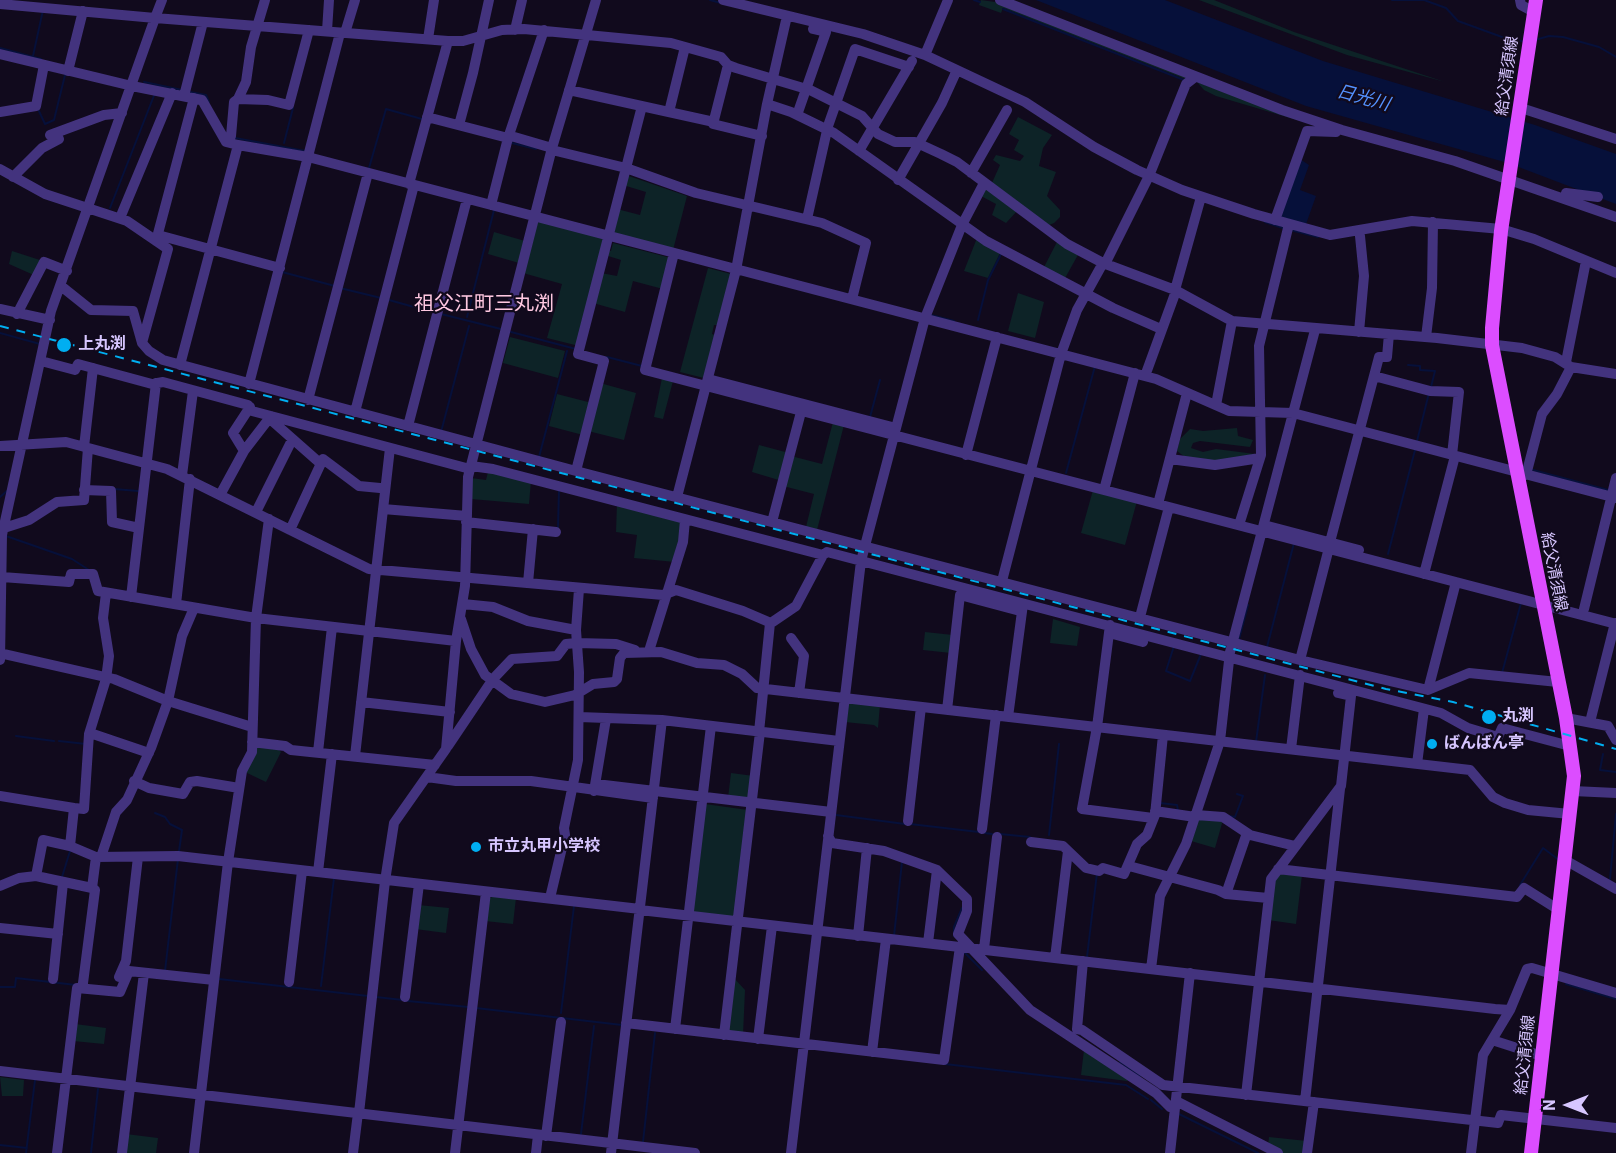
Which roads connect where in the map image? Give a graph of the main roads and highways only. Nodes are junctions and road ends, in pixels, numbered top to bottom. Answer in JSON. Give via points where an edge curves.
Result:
{"nodes":[{"id":1,"x":1535,"y":6,"type":"edge"},
{"id":2,"x":1531,"y":1153,"type":"edge"}],
"edges":[{"from":1,"to":2,"type":"main road","name":"給父清須線","via":[[1492,299],[1492,345],[1521,473],[1566,718],[1573,791]]}]}
